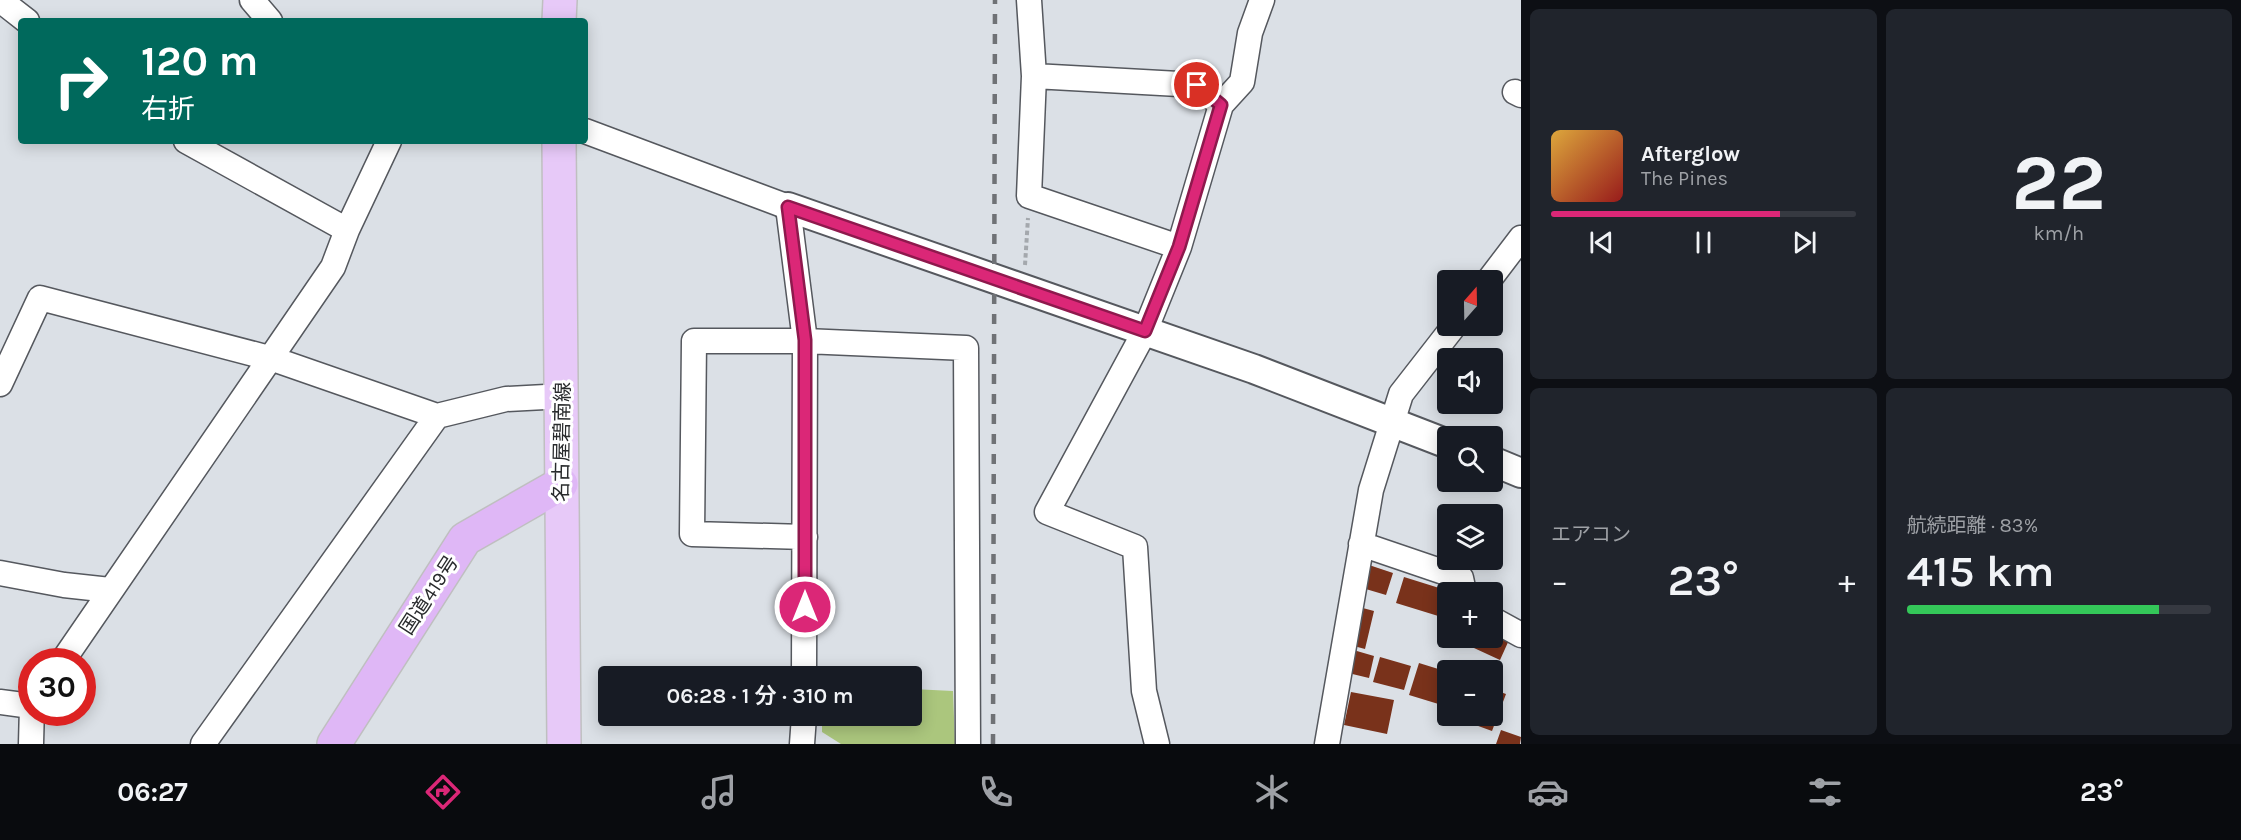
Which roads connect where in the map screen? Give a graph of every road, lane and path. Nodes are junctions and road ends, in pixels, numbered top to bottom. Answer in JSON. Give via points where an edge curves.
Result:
{"nodes":[{"id":1,"x":0,"y":0,"type":"edge"},
{"id":2,"x":252,"y":0,"type":"edge"},
{"id":3,"x":560,"y":0,"type":"edge"},
{"id":4,"x":1029,"y":0,"type":"edge"},
{"id":5,"x":1262,"y":0,"type":"edge"},
{"id":6,"x":23,"y":18,"type":"edge"},
{"id":7,"x":267,"y":18,"type":"edge"},
{"id":8,"x":559,"y":18,"type":"edge"},
{"id":9,"x":1035,"y":76,"type":"junction"},
{"id":10,"x":1221,"y":105,"type":"junction"},
{"id":11,"x":588,"y":132,"type":"edge"},
{"id":12,"x":191,"y":144,"type":"edge"},
{"id":13,"x":388,"y":144,"type":"edge"},
{"id":14,"x":558,"y":144,"type":"edge"},
{"id":15,"x":1029,"y":196,"type":"junction"},
{"id":16,"x":788,"y":207,"type":"junction"},
{"id":17,"x":347,"y":230,"type":"junction"},
{"id":18,"x":1521,"y":238,"type":"edge"},
{"id":19,"x":1179,"y":247,"type":"junction"},
{"id":20,"x":1513,"y":265,"type":"edge"},
{"id":21,"x":1024,"y":289,"type":"junction"},
{"id":22,"x":1145,"y":331,"type":"junction"},
{"id":23,"x":1446,"y":336,"type":"edge"},
{"id":24,"x":805,"y":340,"type":"junction"},
{"id":25,"x":273,"y":358,"type":"junction"},
{"id":26,"x":0,"y":384,"type":"edge"},
{"id":27,"x":564,"y":396,"type":"junction"},
{"id":28,"x":437,"y":416,"type":"junction"},
{"id":29,"x":1393,"y":423,"type":"junction"},
{"id":30,"x":1437,"y":440,"type":"edge"},
{"id":31,"x":1503,"y":466,"type":"edge"},
{"id":32,"x":1521,"y":472,"type":"edge"},
{"id":33,"x":561,"y":484,"type":"junction"},
{"id":34,"x":805,"y":537,"type":"junction"},
{"id":35,"x":1361,"y":544,"type":"junction"},
{"id":36,"x":0,"y":573,"type":"edge"},
{"id":37,"x":1462,"y":582,"type":"edge"},
{"id":38,"x":110,"y":590,"type":"junction"},
{"id":39,"x":1503,"y":625,"type":"edge"},
{"id":40,"x":1521,"y":634,"type":"edge"},
{"id":41,"x":71,"y":648,"type":"edge"},
{"id":42,"x":804,"y":666,"type":"edge"},
{"id":43,"x":0,"y":702,"type":"edge"},
{"id":44,"x":18,"y":704,"type":"edge"},
{"id":45,"x":31,"y":726,"type":"edge"},
{"id":46,"x":31,"y":744,"type":"edge"},
{"id":47,"x":204,"y":744,"type":"edge"},
{"id":48,"x":333,"y":744,"type":"edge"},
{"id":49,"x":564,"y":744,"type":"edge"},
{"id":50,"x":968,"y":744,"type":"edge"},
{"id":51,"x":1157,"y":744,"type":"edge"},
{"id":52,"x":1327,"y":744,"type":"edge"}],
"edges":[{"from":1,"to":6,"type":"street"},
{"from":2,"to":7,"type":"street"},
{"from":3,"to":8,"type":"main road"},
{"from":4,"to":9,"type":"street"},
{"from":5,"to":10,"type":"street","via":[[1250,33],[1242,82]]},
{"from":9,"to":10,"type":"street","via":[[1197,85]]},
{"from":9,"to":15,"type":"street"},
{"from":10,"to":19,"type":"street"},
{"from":11,"to":16,"type":"street"},
{"from":12,"to":17,"type":"street"},
{"from":13,"to":17,"type":"street"},
{"from":14,"to":27,"type":"main road","name":"名古屋碧南線"},
{"from":15,"to":19,"type":"street"},
{"from":15,"to":21,"type":"path"},
{"from":16,"to":21,"type":"street"},
{"from":16,"to":24,"type":"street"},
{"from":17,"to":25,"type":"street","via":[[333,267]]},
{"from":18,"to":20,"type":"street"},
{"from":19,"to":22,"type":"street"},
{"from":21,"to":22,"type":"street"},
{"from":22,"to":29,"type":"street"},
{"from":22,"to":51,"type":"street","via":[[1047,512],[1136,547],[1144,691]]},
{"from":23,"to":29,"type":"street","via":[[1401,394]]},
{"from":24,"to":34,"type":"street"},
{"from":24,"to":34,"type":"street","via":[[694,341],[692,534]]},
{"from":24,"to":50,"type":"street","via":[[966,348]]},
{"from":25,"to":26,"type":"street","via":[[40,298]]},
{"from":25,"to":28,"type":"street"},
{"from":25,"to":38,"type":"street"},
{"from":27,"to":28,"type":"street","via":[[506,399]]},
{"from":27,"to":33,"type":"main road","name":"名古屋碧南線"},
{"from":28,"to":47,"type":"street"},
{"from":29,"to":30,"type":"street"},
{"from":29,"to":35,"type":"street","via":[[1371,490]]},
{"from":31,"to":32,"type":"street"},
{"from":33,"to":48,"type":"highway","name":"国道419号","via":[[465,539]]},
{"from":33,"to":49,"type":"main road","name":"名古屋碧南線"},
{"from":34,"to":42,"type":"street"},
{"from":35,"to":37,"type":"street","via":[[1461,578]]},
{"from":35,"to":52,"type":"street"},
{"from":36,"to":38,"type":"street"},
{"from":38,"to":41,"type":"street"},
{"from":39,"to":40,"type":"street"},
{"from":43,"to":44,"type":"street"},
{"from":45,"to":46,"type":"street"}]}
